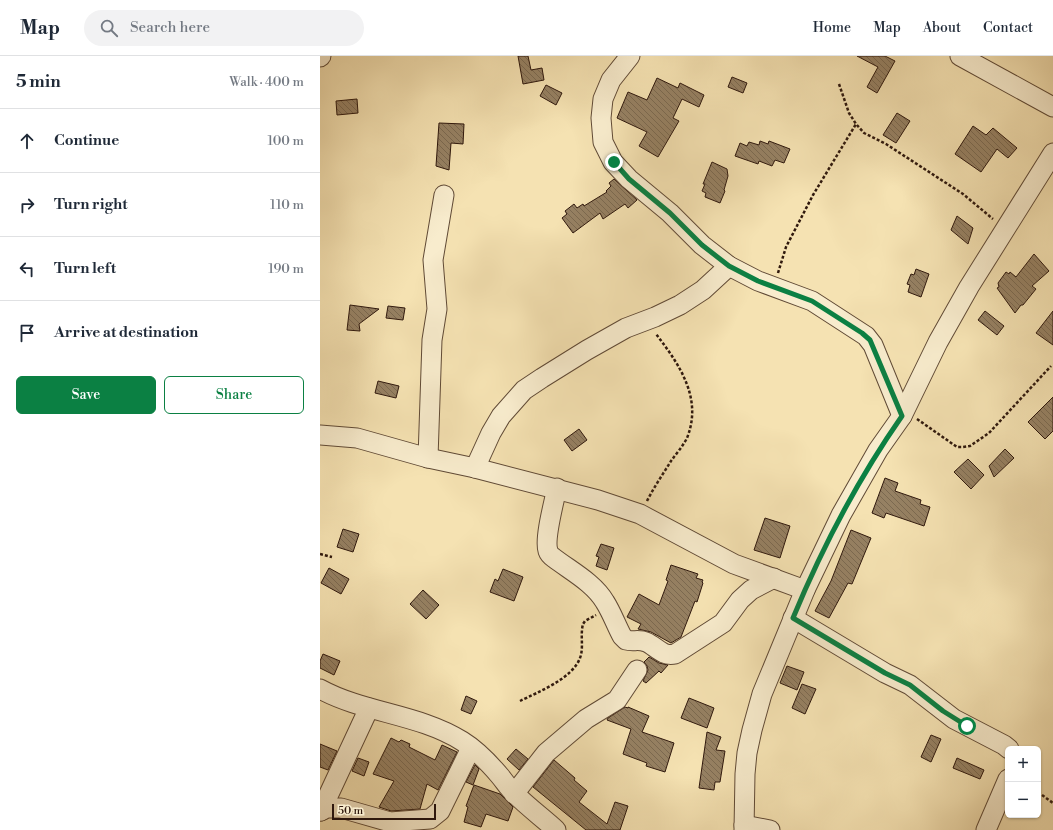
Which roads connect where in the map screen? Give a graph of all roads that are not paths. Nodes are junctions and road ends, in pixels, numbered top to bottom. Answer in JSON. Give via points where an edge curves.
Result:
{"nodes":[{"id":1,"x":630,"y":56,"type":"edge"},
{"id":2,"x":960,"y":56,"type":"edge"},
{"id":3,"x":1053,"y":107,"type":"edge"},
{"id":4,"x":1053,"y":153,"type":"edge"},
{"id":5,"x":444,"y":195,"type":"dead end"},
{"id":6,"x":729,"y":266,"type":"junction"},
{"id":7,"x":903,"y":413,"type":"junction"},
{"id":8,"x":320,"y":435,"type":"edge"},
{"id":9,"x":428,"y":458,"type":"junction"},
{"id":10,"x":475,"y":468,"type":"junction"},
{"id":11,"x":557,"y":488,"type":"junction"},
{"id":12,"x":774,"y":578,"type":"junction"},
{"id":13,"x":805,"y":590,"type":"junction"},
{"id":14,"x":793,"y":618,"type":"junction"},
{"id":15,"x":637,"y":670,"type":"dead end"},
{"id":16,"x":320,"y":689,"type":"edge"},
{"id":17,"x":369,"y":708,"type":"junction"},
{"id":18,"x":1005,"y":746,"type":"edge"},
{"id":19,"x":471,"y":748,"type":"junction"},
{"id":20,"x":1007,"y":782,"type":"edge"},
{"id":21,"x":514,"y":794,"type":"junction"},
{"id":22,"x":321,"y":811,"type":"edge"},
{"id":23,"x":744,"y":827,"type":"edge"},
{"id":24,"x":556,"y":830,"type":"edge"},
{"id":25,"x":770,"y":830,"type":"edge"},
{"id":26,"x":986,"y":830,"type":"edge"}],
"edges":[{"from":1,"to":6,"type":"street","via":[[611,80],[603,99],[603,142],[614,162],[629,179]]},
{"from":2,"to":3,"type":"street"},
{"from":4,"to":7,"type":"street","via":[[969,287]]},
{"from":5,"to":9,"type":"street","via":[[433,260],[437,309],[432,340]]},
{"from":6,"to":7,"type":"street","via":[[758,281],[812,301],[866,336],[873,345]]},
{"from":6,"to":10,"type":"street","via":[[703,290],[680,304],[626,328],[524,390],[501,416]]},
{"from":7,"to":13,"type":"street","via":[[878,450],[841,515]]},
{"from":8,"to":9,"type":"street","via":[[357,438]]},
{"from":9,"to":10,"type":"street"},
{"from":10,"to":11,"type":"street"},
{"from":11,"to":12,"type":"street","via":[[640,514],[734,564]]},
{"from":11,"to":12,"type":"street","via":[[547,550],[597,592],[626,640],[643,641],[662,652],[675,654],[723,624],[740,600],[751,590]]},
{"from":12,"to":13,"type":"street"},
{"from":13,"to":14,"type":"street"},
{"from":14,"to":18,"type":"street","via":[[885,673],[905,682],[954,719]]},
{"from":14,"to":23,"type":"street","via":[[762,694],[750,738],[746,767]]},
{"from":15,"to":21,"type":"street","via":[[617,700],[586,719],[546,753]]},
{"from":16,"to":17,"type":"street","via":[[341,700]]},
{"from":17,"to":19,"type":"street","via":[[440,730]]},
{"from":17,"to":22,"type":"street"},
{"from":19,"to":21,"type":"street"},
{"from":19,"to":22,"type":"street","via":[[440,811],[430,819],[390,822],[341,808],[327,808]]},
{"from":20,"to":26,"type":"street"},
{"from":21,"to":24,"type":"street"},
{"from":23,"to":25,"type":"street"}]}
